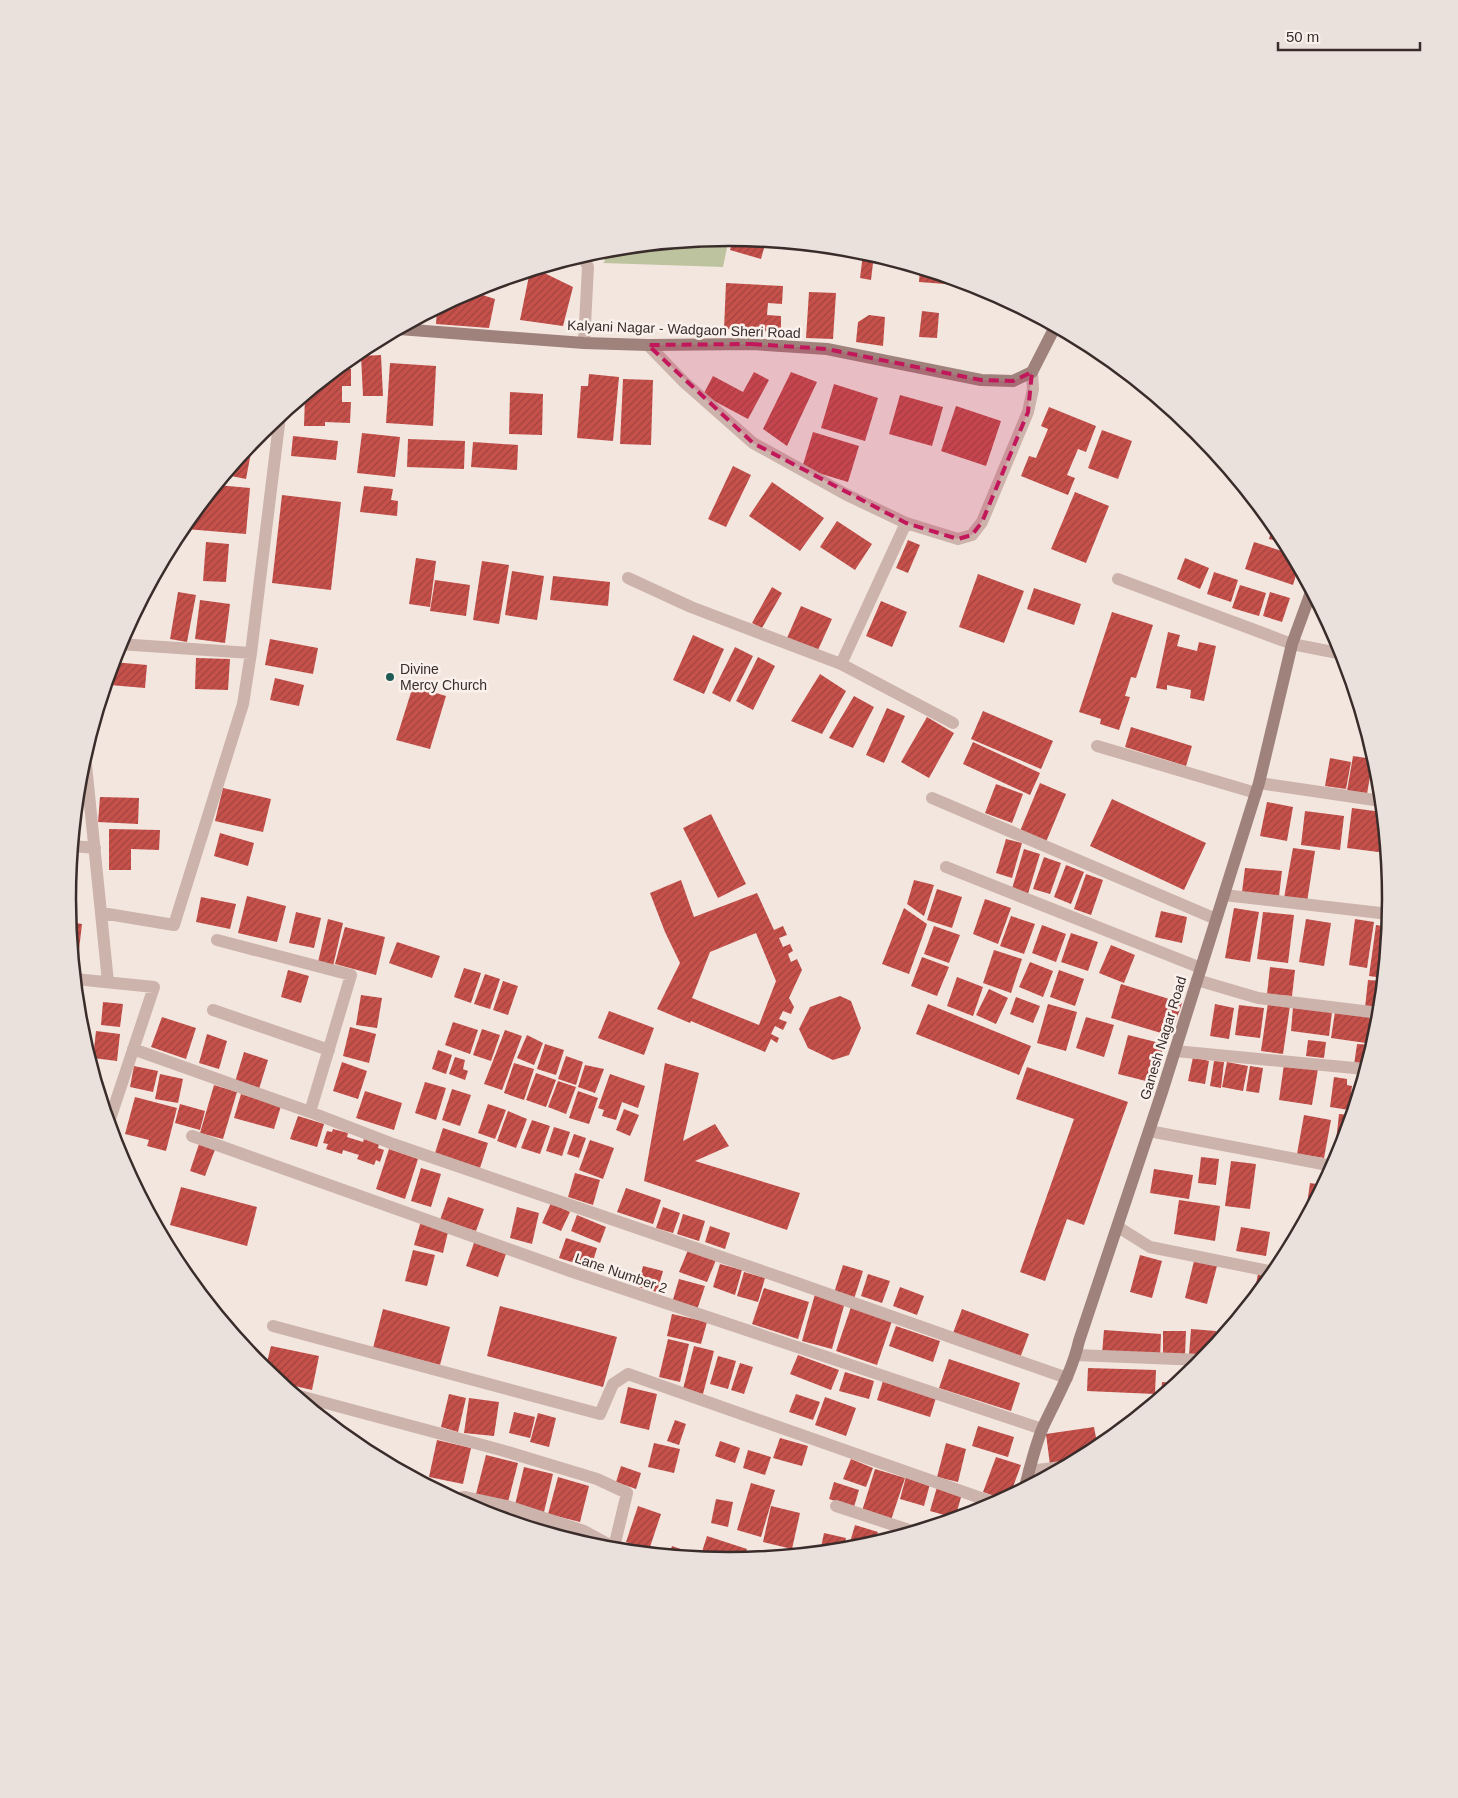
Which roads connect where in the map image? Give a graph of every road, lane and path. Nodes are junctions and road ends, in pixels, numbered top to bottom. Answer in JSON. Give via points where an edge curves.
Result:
{"nodes":[{"id":1,"x":586,"y":262,"type":"edge"},
{"id":2,"x":411,"y":330,"type":"edge"},
{"id":3,"x":1052,"y":332,"type":"edge"},
{"id":4,"x":584,"y":343,"type":"junction"},
{"id":5,"x":648,"y":345,"type":"junction"},
{"id":6,"x":1032,"y":372,"type":"junction"},
{"id":7,"x":279,"y":426,"type":"edge"},
{"id":8,"x":906,"y":524,"type":"junction"},
{"id":9,"x":628,"y":578,"type":"dead end"},
{"id":10,"x":1118,"y":579,"type":"dead end"},
{"id":11,"x":1308,"y":599,"type":"edge"},
{"id":12,"x":1292,"y":644,"type":"junction"},
{"id":13,"x":128,"y":645,"type":"edge"},
{"id":14,"x":1333,"y":652,"type":"edge"},
{"id":15,"x":251,"y":653,"type":"junction"},
{"id":16,"x":841,"y":664,"type":"junction"},
{"id":17,"x":953,"y":724,"type":"dead end"},
{"id":18,"x":1098,"y":746,"type":"dead end"},
{"id":19,"x":88,"y":780,"type":"edge"},
{"id":20,"x":1258,"y":788,"type":"junction"},
{"id":21,"x":932,"y":798,"type":"dead end"},
{"id":22,"x":1374,"y":800,"type":"edge"},
{"id":23,"x":79,"y":847,"type":"edge"},
{"id":24,"x":95,"y":848,"type":"junction"},
{"id":25,"x":946,"y":868,"type":"dead end"},
{"id":26,"x":1224,"y":895,"type":"junction"},
{"id":27,"x":102,"y":913,"type":"junction"},
{"id":28,"x":1381,"y":913,"type":"edge"},
{"id":29,"x":1216,"y":920,"type":"junction"},
{"id":30,"x":217,"y":940,"type":"dead end"},
{"id":31,"x":1199,"y":974,"type":"junction"},
{"id":32,"x":82,"y":980,"type":"edge"},
{"id":33,"x":108,"y":982,"type":"junction"},
{"id":34,"x":213,"y":1010,"type":"dead end"},
{"id":35,"x":1371,"y":1011,"type":"edge"},
{"id":36,"x":134,"y":1049,"type":"junction"},
{"id":37,"x":329,"y":1050,"type":"junction"},
{"id":38,"x":1175,"y":1051,"type":"junction"},
{"id":39,"x":1360,"y":1068,"type":"edge"},
{"id":40,"x":112,"y":1112,"type":"edge"},
{"id":41,"x":310,"y":1112,"type":"junction"},
{"id":42,"x":1150,"y":1131,"type":"junction"},
{"id":43,"x":192,"y":1136,"type":"dead end"},
{"id":44,"x":1325,"y":1164,"type":"edge"},
{"id":45,"x":1118,"y":1227,"type":"junction"},
{"id":46,"x":1266,"y":1270,"type":"edge"},
{"id":47,"x":273,"y":1326,"type":"dead end"},
{"id":48,"x":1076,"y":1355,"type":"junction"},
{"id":49,"x":1192,"y":1360,"type":"edge"},
{"id":50,"x":1067,"y":1378,"type":"junction"},
{"id":51,"x":310,"y":1399,"type":"edge"},
{"id":52,"x":1042,"y":1430,"type":"junction"},
{"id":53,"x":1046,"y":1469,"type":"edge"},
{"id":54,"x":1029,"y":1471,"type":"junction"},
{"id":55,"x":1027,"y":1479,"type":"edge"},
{"id":56,"x":471,"y":1498,"type":"edge"},
{"id":57,"x":985,"y":1499,"type":"edge"},
{"id":58,"x":836,"y":1506,"type":"dead end"},
{"id":59,"x":902,"y":1529,"type":"edge"},
{"id":60,"x":577,"y":1534,"type":"edge"},
{"id":61,"x":616,"y":1541,"type":"edge"}],
"edges":[{"from":1,"to":4,"type":"street"},
{"from":2,"to":4,"type":"street","name":"Kalyani Nagar - Wadgaon Sheri Road"},
{"from":3,"to":6,"type":"street"},
{"from":4,"to":5,"type":"street","name":"Kalyani Nagar - Wadgaon Sheri Road"},
{"from":5,"to":6,"type":"street","name":"Kalyani Nagar - Wadgaon Sheri Road","via":[[752,344],[827,349],[981,380],[1013,381]]},
{"from":5,"to":8,"type":"street","via":[[753,443]]},
{"from":6,"to":8,"type":"street","via":[[1033,388],[1028,412],[982,522],[972,536],[958,540]]},
{"from":7,"to":15,"type":"street"},
{"from":8,"to":16,"type":"street"},
{"from":9,"to":16,"type":"street","via":[[690,607]]},
{"from":10,"to":12,"type":"street"},
{"from":11,"to":12,"type":"street","name":"Ganesh Nagar Road"},
{"from":12,"to":14,"type":"street"},
{"from":12,"to":20,"type":"street","name":"Ganesh Nagar Road"},
{"from":13,"to":15,"type":"street"},
{"from":15,"to":27,"type":"street","via":[[243,704],[174,925]]},
{"from":16,"to":17,"type":"street"},
{"from":18,"to":20,"type":"street"},
{"from":19,"to":24,"type":"street"},
{"from":20,"to":22,"type":"street"},
{"from":20,"to":26,"type":"street","name":"Ganesh Nagar Road"},
{"from":21,"to":29,"type":"street"},
{"from":23,"to":24,"type":"street"},
{"from":24,"to":27,"type":"street"},
{"from":25,"to":31,"type":"street"},
{"from":26,"to":28,"type":"street"},
{"from":26,"to":29,"type":"street","name":"Ganesh Nagar Road"},
{"from":27,"to":33,"type":"street"},
{"from":29,"to":31,"type":"street","name":"Ganesh Nagar Road"},
{"from":30,"to":37,"type":"street","via":[[351,975]]},
{"from":31,"to":35,"type":"street","via":[[1258,998]]},
{"from":31,"to":38,"type":"street","name":"Ganesh Nagar Road"},
{"from":32,"to":33,"type":"street"},
{"from":33,"to":36,"type":"street","via":[[154,987]]},
{"from":34,"to":37,"type":"street"},
{"from":36,"to":40,"type":"street"},
{"from":36,"to":41,"type":"street"},
{"from":37,"to":41,"type":"street"},
{"from":38,"to":39,"type":"street"},
{"from":38,"to":42,"type":"street","name":"Ganesh Nagar Road"},
{"from":41,"to":50,"type":"street","via":[[393,1144]]},
{"from":42,"to":44,"type":"street"},
{"from":42,"to":45,"type":"street","name":"Ganesh Nagar Road"},
{"from":43,"to":52,"type":"street","name":"Lane Number 2","via":[[570,1272]]},
{"from":45,"to":46,"type":"street","via":[[1150,1247]]},
{"from":45,"to":48,"type":"street","name":"Ganesh Nagar Road"},
{"from":47,"to":57,"type":"street","via":[[600,1414],[614,1384],[628,1374]]},
{"from":48,"to":49,"type":"street"},
{"from":48,"to":50,"type":"street","name":"Ganesh Nagar Road"},
{"from":50,"to":52,"type":"street","name":"Ganesh Nagar Road"},
{"from":51,"to":61,"type":"street","via":[[501,1450],[620,1489],[627,1493]]},
{"from":52,"to":54,"type":"street","name":"Ganesh Nagar Road"},
{"from":53,"to":54,"type":"street"},
{"from":54,"to":55,"type":"street","name":"Ganesh Nagar Road"},
{"from":56,"to":60,"type":"street","via":[[507,1506]]},
{"from":58,"to":59,"type":"street"}]}
